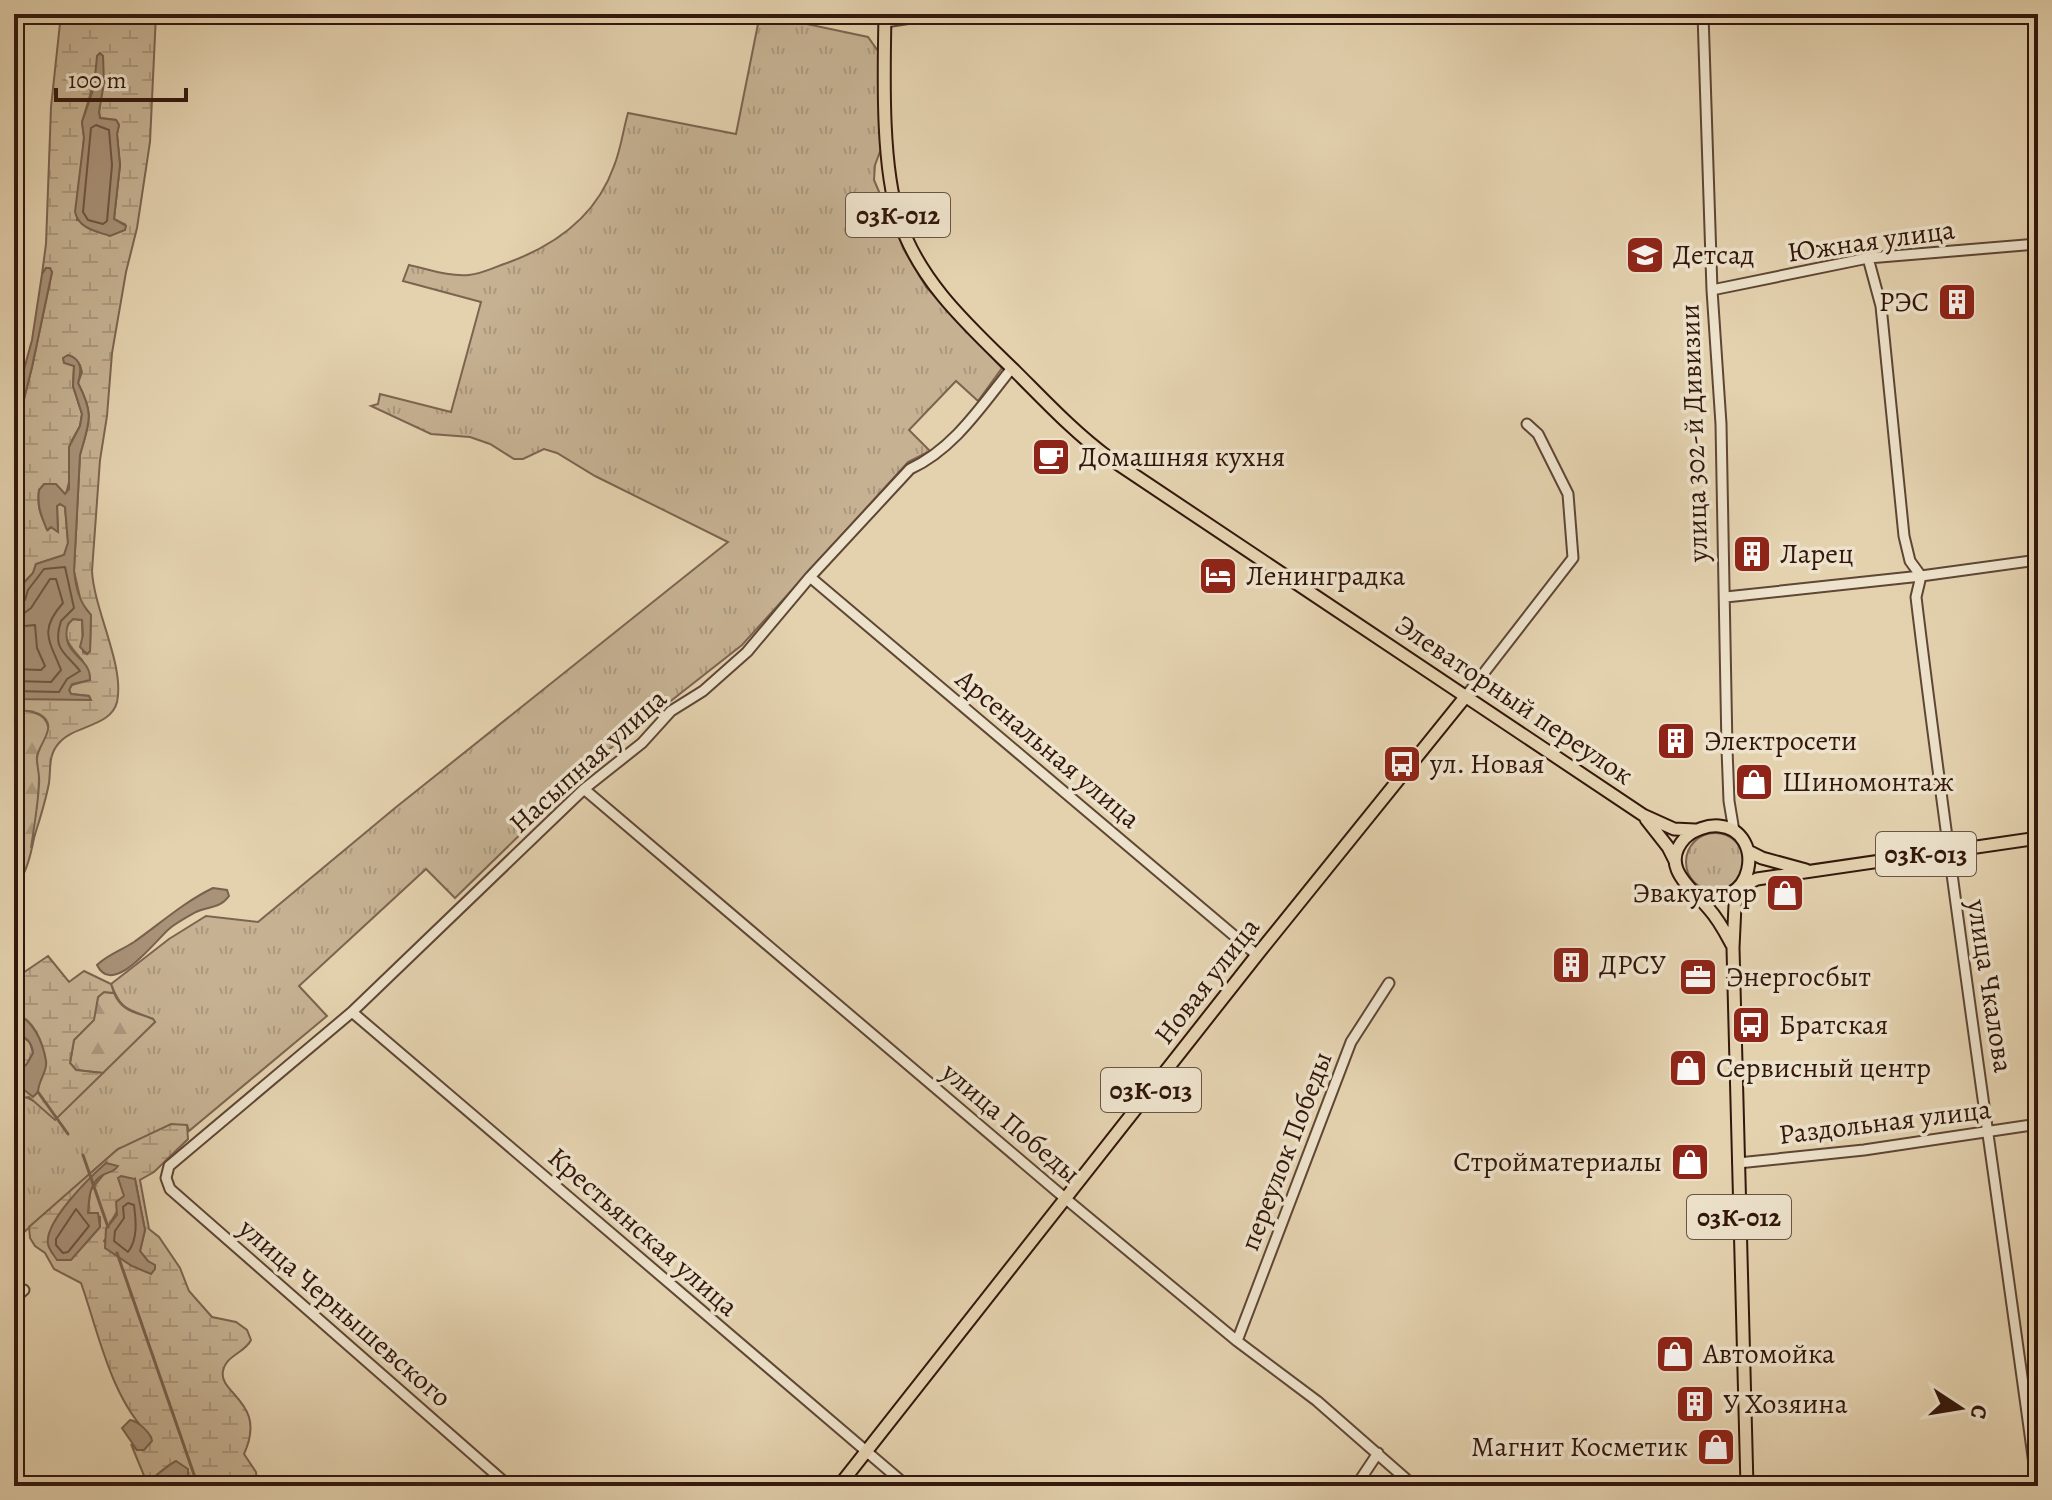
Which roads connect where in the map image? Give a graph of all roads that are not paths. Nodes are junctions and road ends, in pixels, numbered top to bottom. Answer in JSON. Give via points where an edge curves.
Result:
{"nodes":[{"id":1,"x":937,"y":14,"type":"edge"},
{"id":2,"x":1703,"y":14,"type":"edge"},
{"id":3,"x":885,"y":18,"type":"edge"},
{"id":4,"x":2038,"y":244,"type":"edge"},
{"id":5,"x":1868,"y":258,"type":"junction"},
{"id":6,"x":1712,"y":290,"type":"junction"},
{"id":7,"x":1012,"y":368,"type":"junction"},
{"id":8,"x":1527,"y":424,"type":"dead end"},
{"id":9,"x":2038,"y":560,"type":"edge"},
{"id":10,"x":1921,"y":576,"type":"junction"},
{"id":11,"x":810,"y":577,"type":"junction"},
{"id":12,"x":1726,"y":597,"type":"junction"},
{"id":13,"x":1466,"y":696,"type":"junction"},
{"id":14,"x":584,"y":789,"type":"junction"},
{"id":15,"x":1729,"y":801,"type":"junction"},
{"id":16,"x":1643,"y":815,"type":"junction"},
{"id":17,"x":1720,"y":826,"type":"junction"},
{"id":18,"x":1695,"y":830,"type":"junction"},
{"id":19,"x":1734,"y":831,"type":"junction"},
{"id":20,"x":2038,"y":838,"type":"edge"},
{"id":21,"x":1947,"y":850,"type":"junction"},
{"id":22,"x":1748,"y":851,"type":"junction"},
{"id":23,"x":1676,"y":862,"type":"junction"},
{"id":24,"x":1814,"y":872,"type":"junction"},
{"id":25,"x":1740,"y":887,"type":"junction"},
{"id":26,"x":1693,"y":893,"type":"junction"},
{"id":27,"x":1733,"y":948,"type":"junction"},
{"id":28,"x":1257,"y":955,"type":"junction"},
{"id":29,"x":1389,"y":983,"type":"dead end"},
{"id":30,"x":352,"y":1012,"type":"junction"},
{"id":31,"x":2038,"y":1124,"type":"edge"},
{"id":32,"x":1989,"y":1131,"type":"junction"},
{"id":33,"x":1738,"y":1163,"type":"junction"},
{"id":34,"x":169,"y":1166,"type":"joint"},
{"id":35,"x":1066,"y":1199,"type":"junction"},
{"id":36,"x":24,"y":1290,"type":"dead end"},
{"id":37,"x":14,"y":1299,"type":"edge"},
{"id":38,"x":1237,"y":1341,"type":"junction"},
{"id":39,"x":866,"y":1451,"type":"junction"},
{"id":40,"x":1378,"y":1453,"type":"junction"},
{"id":41,"x":509,"y":1486,"type":"edge"},
{"id":42,"x":839,"y":1486,"type":"edge"},
{"id":43,"x":907,"y":1486,"type":"edge"},
{"id":44,"x":1356,"y":1486,"type":"edge"},
{"id":45,"x":1414,"y":1486,"type":"edge"},
{"id":46,"x":1747,"y":1486,"type":"edge"},
{"id":47,"x":2037,"y":1486,"type":"edge"}],
"edges":[{"from":1,"to":3,"type":"street"},
{"from":2,"to":6,"type":"street","name":"улица 302-й Дивизии"},
{"from":3,"to":7,"type":"main road","number":"03К-012","via":[[888,153],[898,218],[934,286]]},
{"from":4,"to":5,"type":"street","name":"Южная улица"},
{"from":5,"to":6,"type":"street","name":"Южная улица"},
{"from":5,"to":10,"type":"street","name":"улица Чкалова","via":[[1881,306],[1904,536],[1910,561]]},
{"from":6,"to":12,"type":"street","name":"улица 302-й Дивизии"},
{"from":7,"to":11,"type":"street","name":"Насыпная улица","via":[[961,430],[932,459],[910,469]]},
{"from":7,"to":13,"type":"main road","name":"Элеваторный переулок","number":"03К-012","via":[[1109,458]]},
{"from":8,"to":13,"type":"street","via":[[1538,434],[1568,494],[1573,558]]},
{"from":9,"to":10,"type":"street"},
{"from":10,"to":12,"type":"street"},
{"from":10,"to":21,"type":"street","name":"улица Чкалова","via":[[1916,597]]},
{"from":11,"to":14,"type":"street","name":"Насыпная улица","via":[[747,652]]},
{"from":11,"to":28,"type":"street","name":"Арсенальная улица"},
{"from":12,"to":15,"type":"street","name":"улица 302-й Дивизии"},
{"from":13,"to":16,"type":"main road","name":"Элеваторный переулок","number":"03К-012"},
{"from":13,"to":28,"type":"main road","name":"Новая улица","number":"03К-013"},
{"from":14,"to":30,"type":"street","name":"Насыпная улица"},
{"from":14,"to":35,"type":"street","name":"улица Победы"},
{"from":15,"to":17,"type":"street","name":"улица 302-й Дивизии"},
{"from":15,"to":19,"type":"street","name":"улица 302-й Дивизии"},
{"from":16,"to":18,"type":"main road","name":"Элеваторный переулок","via":[[1674,829]]},
{"from":16,"to":23,"type":"main road","name":"Элеваторный переулок"},
{"from":17,"to":18,"type":"main road"},
{"from":17,"to":19,"type":"main road"},
{"from":18,"to":23,"type":"main road","via":[[1684,839]]},
{"from":19,"to":22,"type":"main road"},
{"from":20,"to":21,"type":"main road","number":"03К-013"},
{"from":21,"to":24,"type":"main road","number":"03К-013"},
{"from":21,"to":32,"type":"street","name":"улица Чкалова"},
{"from":22,"to":24,"type":"main road","number":"03К-013"},
{"from":22,"to":25,"type":"main road","via":[[1750,864]]},
{"from":23,"to":26,"type":"main road"},
{"from":24,"to":25,"type":"main road","number":"03К-013","via":[[1757,879]]},
{"from":25,"to":26,"type":"main road","number":"03К-013","via":[[1716,898]]},
{"from":25,"to":27,"type":"main road"},
{"from":26,"to":27,"type":"main road","via":[[1721,924]]},
{"from":27,"to":33,"type":"main road","number":"03К-012"},
{"from":28,"to":35,"type":"main road","name":"Новая улица","number":"03К-013"},
{"from":29,"to":38,"type":"street","name":"переулок Победы","via":[[1351,1042]]},
{"from":30,"to":34,"type":"street","name":"Насыпная улица"},
{"from":30,"to":39,"type":"street","name":"Крестьянская улица"},
{"from":31,"to":32,"type":"street","name":"Раздольная улица"},
{"from":32,"to":33,"type":"street","name":"Раздольная улица"},
{"from":32,"to":47,"type":"street","name":"улица Чкалова"},
{"from":33,"to":46,"type":"main road","number":"03К-012"},
{"from":34,"to":41,"type":"street","name":"улица Чернышевского","via":[[170,1189]]},
{"from":35,"to":38,"type":"street","name":"улица Победы"},
{"from":35,"to":39,"type":"main road","name":"Новая улица","number":"03К-013"},
{"from":36,"to":37,"type":"street"},
{"from":38,"to":40,"type":"street","name":"улица Победы"},
{"from":39,"to":42,"type":"main road","name":"Новая улица","number":"03К-013"},
{"from":39,"to":43,"type":"street","name":"Крестьянская улица"},
{"from":40,"to":44,"type":"street"},
{"from":40,"to":45,"type":"street","name":"улица Победы"}]}
